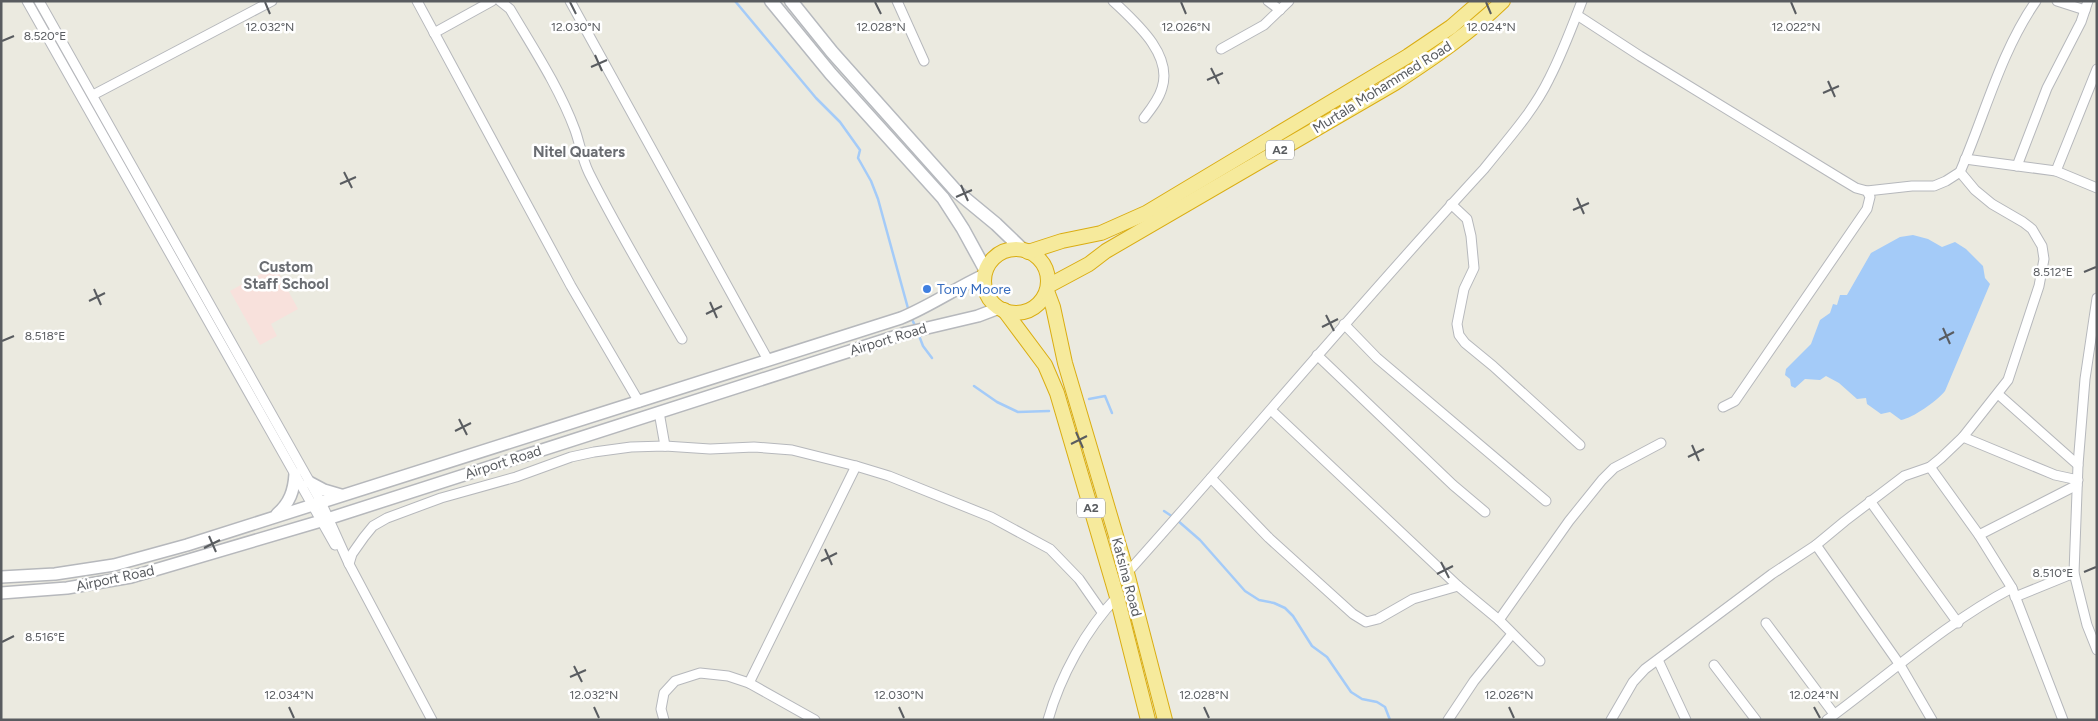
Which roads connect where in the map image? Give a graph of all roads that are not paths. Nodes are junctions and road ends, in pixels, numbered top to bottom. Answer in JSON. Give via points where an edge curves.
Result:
{"nodes":[{"id":1,"x":27,"y":1,"type":"edge"},
{"id":2,"x":38,"y":1,"type":"edge"},
{"id":3,"x":272,"y":1,"type":"edge"},
{"id":4,"x":417,"y":1,"type":"edge"},
{"id":5,"x":492,"y":1,"type":"edge"},
{"id":6,"x":500,"y":1,"type":"edge"},
{"id":7,"x":570,"y":1,"type":"edge"},
{"id":8,"x":771,"y":1,"type":"edge"},
{"id":9,"x":791,"y":1,"type":"edge"},
{"id":10,"x":897,"y":1,"type":"edge"},
{"id":11,"x":1113,"y":1,"type":"edge"},
{"id":12,"x":1268,"y":1,"type":"edge"},
{"id":13,"x":1289,"y":1,"type":"edge"},
{"id":14,"x":1481,"y":1,"type":"edge"},
{"id":15,"x":1504,"y":1,"type":"edge"},
{"id":16,"x":1582,"y":1,"type":"edge"},
{"id":17,"x":2036,"y":1,"type":"edge"},
{"id":18,"x":2056,"y":1,"type":"edge"},
{"id":19,"x":2086,"y":6,"type":"edge"},
{"id":20,"x":1280,"y":10,"type":"junction"},
{"id":21,"x":1577,"y":15,"type":"junction"},
{"id":22,"x":434,"y":32,"type":"junction"},
{"id":23,"x":1221,"y":49,"type":"dead end"},
{"id":24,"x":924,"y":61,"type":"dead end"},
{"id":25,"x":2097,"y":69,"type":"edge"},
{"id":26,"x":93,"y":95,"type":"junction"},
{"id":27,"x":1144,"y":118,"type":"dead end"},
{"id":28,"x":1966,"y":159,"type":"junction"},
{"id":29,"x":2017,"y":166,"type":"junction"},
{"id":30,"x":2056,"y":171,"type":"junction"},
{"id":31,"x":1960,"y":172,"type":"junction"},
{"id":32,"x":2097,"y":188,"type":"edge"},
{"id":33,"x":1867,"y":191,"type":"junction"},
{"id":34,"x":1451,"y":204,"type":"junction"},
{"id":35,"x":1025,"y":250,"type":"junction"},
{"id":36,"x":985,"y":273,"type":"junction"},
{"id":37,"x":1047,"y":288,"type":"junction"},
{"id":38,"x":2097,"y":298,"type":"edge"},
{"id":39,"x":1002,"y":309,"type":"junction"},
{"id":40,"x":1344,"y":324,"type":"junction"},
{"id":41,"x":682,"y":339,"type":"dead end"},
{"id":42,"x":1317,"y":355,"type":"junction"},
{"id":43,"x":768,"y":360,"type":"junction"},
{"id":44,"x":1998,"y":394,"type":"junction"},
{"id":45,"x":639,"y":402,"type":"junction"},
{"id":46,"x":1723,"y":407,"type":"dead end"},
{"id":47,"x":1271,"y":410,"type":"junction"},
{"id":48,"x":659,"y":412,"type":"junction"},
{"id":49,"x":1963,"y":437,"type":"junction"},
{"id":50,"x":1661,"y":443,"type":"dead end"},
{"id":51,"x":1580,"y":445,"type":"dead end"},
{"id":52,"x":664,"y":446,"type":"junction"},
{"id":53,"x":2078,"y":465,"type":"junction"},
{"id":54,"x":856,"y":466,"type":"junction"},
{"id":55,"x":1930,"y":466,"type":"junction"},
{"id":56,"x":295,"y":474,"type":"junction"},
{"id":57,"x":1211,"y":478,"type":"junction"},
{"id":58,"x":309,"y":482,"type":"junction"},
{"id":59,"x":2077,"y":483,"type":"junction"},
{"id":60,"x":343,"y":495,"type":"junction"},
{"id":61,"x":1546,"y":501,"type":"dead end"},
{"id":62,"x":1870,"y":502,"type":"junction"},
{"id":63,"x":316,"y":503,"type":"junction"},
{"id":64,"x":1485,"y":512,"type":"dead end"},
{"id":65,"x":273,"y":517,"type":"junction"},
{"id":66,"x":324,"y":520,"type":"junction"},
{"id":67,"x":1979,"y":535,"type":"junction"},
{"id":68,"x":1816,"y":545,"type":"junction"},
{"id":69,"x":348,"y":562,"type":"junction"},
{"id":70,"x":1127,"y":573,"type":"junction"},
{"id":71,"x":2074,"y":573,"type":"junction"},
{"id":72,"x":1,"y":577,"type":"edge"},
{"id":73,"x":1458,"y":586,"type":"junction"},
{"id":74,"x":2012,"y":588,"type":"junction"},
{"id":75,"x":1,"y":593,"type":"edge"},
{"id":76,"x":1117,"y":597,"type":"junction"},
{"id":77,"x":2015,"y":598,"type":"junction"},
{"id":78,"x":1102,"y":612,"type":"junction"},
{"id":79,"x":1499,"y":620,"type":"junction"},
{"id":80,"x":1766,"y":622,"type":"dead end"},
{"id":81,"x":1958,"y":623,"type":"junction"},
{"id":82,"x":1512,"y":634,"type":"junction"},
{"id":83,"x":2097,"y":650,"type":"edge"},
{"id":84,"x":1658,"y":660,"type":"junction"},
{"id":85,"x":1540,"y":661,"type":"dead end"},
{"id":86,"x":1900,"y":664,"type":"junction"},
{"id":87,"x":1714,"y":665,"type":"dead end"},
{"id":88,"x":749,"y":683,"type":"junction"},
{"id":89,"x":1831,"y":717,"type":"edge"},
{"id":90,"x":432,"y":720,"type":"edge"},
{"id":91,"x":664,"y":720,"type":"edge"},
{"id":92,"x":815,"y":720,"type":"edge"},
{"id":93,"x":1048,"y":720,"type":"edge"},
{"id":94,"x":1148,"y":720,"type":"edge"},
{"id":95,"x":1165,"y":720,"type":"edge"},
{"id":96,"x":1448,"y":720,"type":"edge"},
{"id":97,"x":1611,"y":720,"type":"edge"},
{"id":98,"x":1686,"y":720,"type":"edge"},
{"id":99,"x":1756,"y":720,"type":"edge"},
{"id":100,"x":1932,"y":720,"type":"edge"},
{"id":101,"x":2063,"y":720,"type":"edge"}],
"edges":[{"from":1,"to":56,"type":"street"},
{"from":2,"to":26,"type":"street"},
{"from":3,"to":26,"type":"street"},
{"from":4,"to":22,"type":"street"},
{"from":5,"to":22,"type":"street"},
{"from":6,"to":41,"type":"street","via":[[510,9],[549,76],[575,130],[589,174]]},
{"from":7,"to":43,"type":"street"},
{"from":8,"to":36,"type":"main road","via":[[820,61],[943,198],[963,228]]},
{"from":9,"to":35,"type":"main road","via":[[956,191]]},
{"from":10,"to":24,"type":"street"},
{"from":11,"to":27,"type":"street","via":[[1149,40],[1163,67],[1163,87]]},
{"from":12,"to":20,"type":"street"},
{"from":13,"to":20,"type":"street"},
{"from":14,"to":35,"type":"highway","name":"Murtala Mohammed Road","number":"A2","via":[[1451,27],[1408,56],[1146,212],[1101,233]]},
{"from":15,"to":37,"type":"highway","name":"Murtala Mohammed Road","number":"A2","via":[[1469,32],[1395,83]]},
{"from":16,"to":21,"type":"street"},
{"from":17,"to":28,"type":"street","via":[[2008,52]]},
{"from":18,"to":19,"type":"street"},
{"from":19,"to":29,"type":"street","via":[[2047,88]]},
{"from":20,"to":23,"type":"street","via":[[1264,25]]},
{"from":21,"to":33,"type":"street","via":[[1841,179]]},
{"from":21,"to":34,"type":"street","via":[[1536,102],[1484,169]]},
{"from":22,"to":45,"type":"street","via":[[571,286]]},
{"from":25,"to":30,"type":"street"},
{"from":26,"to":58,"type":"street"},
{"from":28,"to":29,"type":"street"},
{"from":28,"to":31,"type":"street"},
{"from":29,"to":30,"type":"street"},
{"from":30,"to":32,"type":"street"},
{"from":31,"to":33,"type":"street","via":[[1934,186]]},
{"from":31,"to":44,"type":"street","via":[[1992,204],[2032,229],[2042,246],[2044,259],[2039,286],[2008,380]]},
{"from":33,"to":46,"type":"street","via":[[1870,197],[1867,209],[1735,402]]},
{"from":34,"to":40,"type":"street"},
{"from":34,"to":51,"type":"street","via":[[1467,219],[1472,236],[1474,268],[1464,289],[1457,324],[1459,335]]},
{"from":35,"to":36,"type":"highway","number":"A2","via":[[1010,249],[1000,253]]},
{"from":35,"to":37,"type":"highway","number":"A2","via":[[1039,258],[1045,267]]},
{"from":36,"to":39,"type":"highway","number":"A2","via":[[988,296]]},
{"from":36,"to":43,"type":"street","name":"Airport Road","via":[[901,318]]},
{"from":37,"to":39,"type":"highway","number":"A2","via":[[1031,309],[1020,312]]},
{"from":37,"to":70,"type":"highway","name":"Katsina Road","number":"A2","via":[[1065,363]]},
{"from":38,"to":53,"type":"street","via":[[2085,379]]},
{"from":39,"to":48,"type":"street","name":"Airport Road","via":[[928,326]]},
{"from":39,"to":76,"type":"highway","name":"Katsina Road","number":"A2","via":[[1052,378]]},
{"from":40,"to":42,"type":"street"},
{"from":40,"to":61,"type":"street","via":[[1377,358]]},
{"from":42,"to":47,"type":"street"},
{"from":42,"to":64,"type":"street"},
{"from":43,"to":45,"type":"street","name":"Airport Road"},
{"from":44,"to":49,"type":"street"},
{"from":44,"to":53,"type":"street"},
{"from":45,"to":60,"type":"street","name":"Airport Road"},
{"from":47,"to":57,"type":"street"},
{"from":47,"to":73,"type":"street"},
{"from":48,"to":52,"type":"street"},
{"from":48,"to":66,"type":"street","name":"Airport Road"},
{"from":49,"to":55,"type":"street"},
{"from":49,"to":59,"type":"street"},
{"from":50,"to":79,"type":"street","via":[[1621,463],[1602,480]]},
{"from":52,"to":54,"type":"street","via":[[792,450]]},
{"from":52,"to":69,"type":"street","via":[[621,448],[571,457],[516,477],[440,498],[373,526]]},
{"from":53,"to":59,"type":"street"},
{"from":54,"to":78,"type":"street","via":[[991,517],[1050,549],[1079,579]]},
{"from":54,"to":88,"type":"street"},
{"from":55,"to":62,"type":"street","via":[[1904,476]]},
{"from":55,"to":67,"type":"street"},
{"from":56,"to":63,"type":"street"},
{"from":56,"to":65,"type":"street","via":[[288,502]]},
{"from":57,"to":70,"type":"street"},
{"from":57,"to":73,"type":"street","via":[[1268,538],[1366,622],[1378,619],[1413,599]]},
{"from":58,"to":60,"type":"street"},
{"from":58,"to":63,"type":"street"},
{"from":59,"to":67,"type":"street"},
{"from":59,"to":71,"type":"street"},
{"from":60,"to":63,"type":"street","name":"Airport Road"},
{"from":62,"to":68,"type":"street"},
{"from":62,"to":81,"type":"street"},
{"from":63,"to":65,"type":"street","name":"Airport Road"},
{"from":63,"to":66,"type":"street"},
{"from":65,"to":72,"type":"street","name":"Airport Road","via":[[114,565],[55,574]]},
{"from":66,"to":69,"type":"street"},
{"from":66,"to":75,"type":"street","name":"Airport Road","via":[[131,577],[57,589]]},
{"from":67,"to":74,"type":"street"},
{"from":68,"to":84,"type":"street"},
{"from":68,"to":86,"type":"street"},
{"from":69,"to":90,"type":"street"},
{"from":70,"to":95,"type":"highway","name":"Katsina Road","number":"A2"},
{"from":71,"to":77,"type":"street"},
{"from":71,"to":83,"type":"street","via":[[2086,625]]},
{"from":73,"to":79,"type":"street"},
{"from":74,"to":77,"type":"street"},
{"from":74,"to":81,"type":"street"},
{"from":76,"to":78,"type":"street"},
{"from":76,"to":94,"type":"highway","name":"Katsina Road","number":"A2"},
{"from":77,"to":101,"type":"street"},
{"from":78,"to":93,"type":"street","via":[[1063,677]]},
{"from":79,"to":82,"type":"street"},
{"from":80,"to":89,"type":"street"},
{"from":81,"to":86,"type":"street"},
{"from":82,"to":85,"type":"street"},
{"from":82,"to":96,"type":"street"},
{"from":84,"to":97,"type":"street","via":[[1633,682]]},
{"from":84,"to":98,"type":"street"},
{"from":86,"to":89,"type":"street"},
{"from":86,"to":100,"type":"street"},
{"from":87,"to":99,"type":"street"},
{"from":88,"to":91,"type":"street","via":[[700,672],[675,681],[664,693],[661,709]]},
{"from":88,"to":92,"type":"street"}]}
